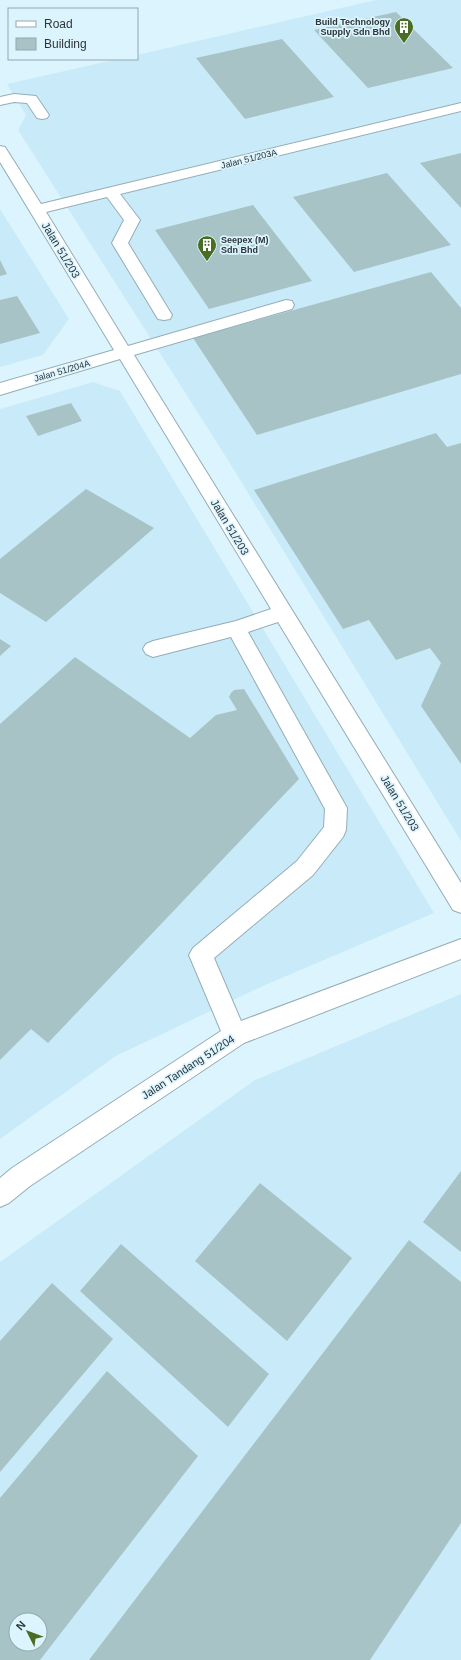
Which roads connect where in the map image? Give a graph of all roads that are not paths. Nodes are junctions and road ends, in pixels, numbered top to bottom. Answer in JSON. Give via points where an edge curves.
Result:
{"nodes":[{"id":1,"x":0,"y":101,"type":"edge"},
{"id":2,"x":461,"y":107,"type":"edge"},
{"id":3,"x":42,"y":114,"type":"dead end"},
{"id":4,"x":0,"y":150,"type":"edge"},
{"id":5,"x":111,"y":192,"type":"junction"},
{"id":6,"x":37,"y":210,"type":"junction"},
{"id":7,"x":286,"y":305,"type":"dead end"},
{"id":8,"x":164,"y":315,"type":"dead end"},
{"id":9,"x":124,"y":352,"type":"junction"},
{"id":10,"x":0,"y":389,"type":"edge"},
{"id":11,"x":283,"y":613,"type":"junction"},
{"id":12,"x":236,"y":628,"type":"junction"},
{"id":13,"x":153,"y":649,"type":"dead end"},
{"id":14,"x":461,"y":903,"type":"edge"},
{"id":15,"x":461,"y":950,"type":"edge"},
{"id":16,"x":235,"y":1036,"type":"junction"},
{"id":17,"x":0,"y":1194,"type":"edge"}],
"edges":[{"from":1,"to":3,"type":"street","via":[[14,98],[31,99]]},
{"from":2,"to":5,"type":"street","name":"Jalan 51/203A"},
{"from":4,"to":6,"type":"street","name":"Jalan 51/203"},
{"from":5,"to":6,"type":"street","name":"Jalan 51/203A"},
{"from":5,"to":8,"type":"street","via":[[132,220],[120,243]]},
{"from":6,"to":9,"type":"street","name":"Jalan 51/203"},
{"from":7,"to":9,"type":"street","name":"Jalan 51/204A"},
{"from":9,"to":10,"type":"street","name":"Jalan 51/204A"},
{"from":9,"to":11,"type":"street","name":"Jalan 51/203"},
{"from":11,"to":12,"type":"street"},
{"from":11,"to":14,"type":"street","name":"Jalan 51/203"},
{"from":12,"to":13,"type":"street"},
{"from":12,"to":16,"type":"street","via":[[336,808],[335,830],[305,868],[202,955]]},
{"from":15,"to":16,"type":"street","name":"Jalan Tandang 51/204"},
{"from":16,"to":17,"type":"street","name":"Jalan Tandang 51/204","via":[[21,1177]]}]}
